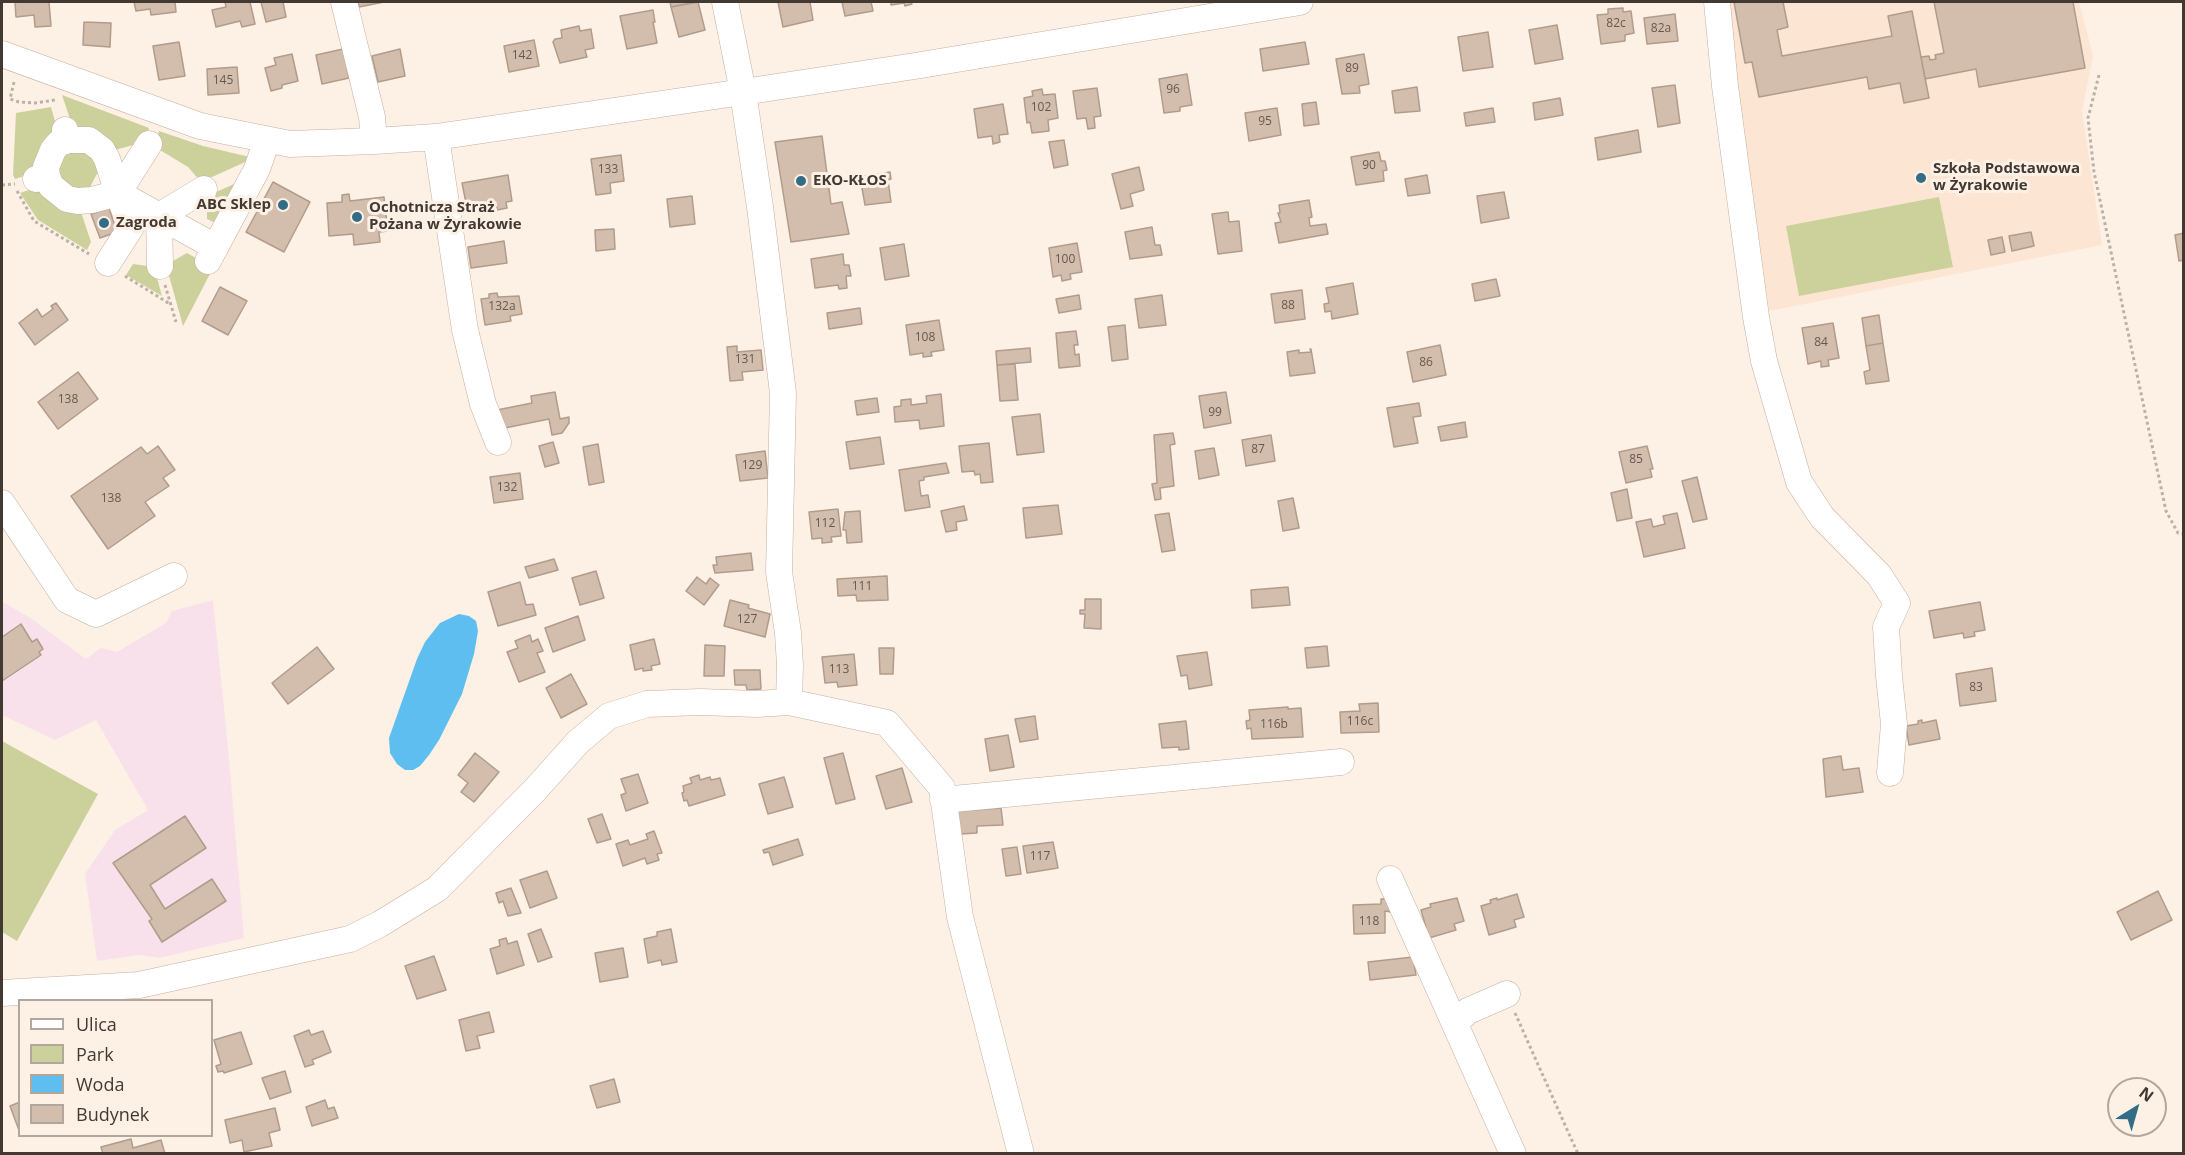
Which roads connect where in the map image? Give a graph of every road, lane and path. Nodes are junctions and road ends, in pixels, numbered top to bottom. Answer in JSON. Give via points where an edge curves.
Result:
{"nodes":[{"id":1,"x":344,"y":2,"type":"edge"},
{"id":2,"x":724,"y":2,"type":"edge"},
{"id":3,"x":1300,"y":2,"type":"edge"},
{"id":4,"x":1717,"y":2,"type":"edge"},
{"id":5,"x":2,"y":54,"type":"edge"},
{"id":6,"x":21,"y":74,"type":"dead end"},
{"id":7,"x":2099,"y":75,"type":"dead end"},
{"id":8,"x":53,"y":92,"type":"dead end"},
{"id":9,"x":743,"y":92,"type":"junction"},
{"id":10,"x":55,"y":100,"type":"junction"},
{"id":11,"x":67,"y":135,"type":"junction"},
{"id":12,"x":436,"y":137,"type":"junction"},
{"id":13,"x":267,"y":140,"type":"junction"},
{"id":14,"x":374,"y":141,"type":"junction"},
{"id":15,"x":149,"y":144,"type":"dead end"},
{"id":16,"x":32,"y":180,"type":"junction"},
{"id":17,"x":204,"y":189,"type":"dead end"},
{"id":18,"x":117,"y":193,"type":"junction"},
{"id":19,"x":159,"y":216,"type":"junction"},
{"id":20,"x":105,"y":263,"type":"junction"},
{"id":21,"x":160,"y":266,"type":"joint"},
{"id":22,"x":170,"y":304,"type":"junction"},
{"id":23,"x":176,"y":322,"type":"dead end"},
{"id":24,"x":498,"y":442,"type":"dead end"},
{"id":25,"x":2,"y":503,"type":"edge"},
{"id":26,"x":2184,"y":534,"type":"edge"},
{"id":27,"x":174,"y":576,"type":"dead end"},
{"id":28,"x":789,"y":702,"type":"junction"},
{"id":29,"x":1341,"y":762,"type":"dead end"},
{"id":30,"x":1890,"y":773,"type":"dead end"},
{"id":31,"x":944,"y":800,"type":"junction"},
{"id":32,"x":1390,"y":879,"type":"dead end"},
{"id":33,"x":2,"y":993,"type":"edge"},
{"id":34,"x":1507,"y":994,"type":"joint"},
{"id":35,"x":1455,"y":1023,"type":"junction"},
{"id":36,"x":1021,"y":1154,"type":"edge"},
{"id":37,"x":1513,"y":1154,"type":"edge"},
{"id":38,"x":1578,"y":1154,"type":"edge"}],
"edges":[{"from":1,"to":14,"type":"street","via":[[372,117]]},
{"from":2,"to":9,"type":"street"},
{"from":3,"to":9,"type":"street"},
{"from":4,"to":30,"type":"street","via":[[1756,317],[1764,361],[1799,482],[1822,518],[1880,575],[1897,603],[1886,627],[1894,724]]},
{"from":5,"to":13,"type":"street","via":[[200,126]]},
{"from":6,"to":10,"type":"path","via":[[14,82],[10,99],[35,103]]},
{"from":7,"to":26,"type":"path","via":[[2088,118],[2094,172],[2166,511],[2178,533]]},
{"from":8,"to":10,"type":"path"},
{"from":9,"to":12,"type":"street"},
{"from":9,"to":28,"type":"street","via":[[783,393],[779,572],[788,633]]},
{"from":10,"to":11,"type":"path"},
{"from":11,"to":16,"type":"street"},
{"from":11,"to":18,"type":"street","via":[[89,140],[102,150]]},
{"from":12,"to":14,"type":"street"},
{"from":12,"to":24,"type":"street","via":[[465,330],[483,404]]},
{"from":13,"to":14,"type":"street","via":[[290,144]]},
{"from":13,"to":19,"type":"street","via":[[257,169],[208,252]]},
{"from":15,"to":18,"type":"street"},
{"from":16,"to":18,"type":"street","via":[[78,201]]},
{"from":16,"to":20,"type":"path","via":[[17,194],[34,221]]},
{"from":17,"to":19,"type":"street"},
{"from":18,"to":19,"type":"street"},
{"from":18,"to":20,"type":"street","via":[[131,226]]},
{"from":19,"to":21,"type":"street"},
{"from":20,"to":22,"type":"path"},
{"from":21,"to":22,"type":"path"},
{"from":22,"to":23,"type":"path"},
{"from":25,"to":27,"type":"street","via":[[67,600],[96,614]]},
{"from":28,"to":31,"type":"street","via":[[887,723],[942,788]]},
{"from":28,"to":33,"type":"street","via":[[647,704],[609,716],[578,742],[437,889],[350,939],[139,985]]},
{"from":29,"to":31,"type":"street"},
{"from":31,"to":36,"type":"street","via":[[960,916]]},
{"from":32,"to":35,"type":"street"},
{"from":34,"to":35,"type":"street","via":[[1468,1011]]},
{"from":34,"to":38,"type":"path"},
{"from":35,"to":37,"type":"street"}]}
